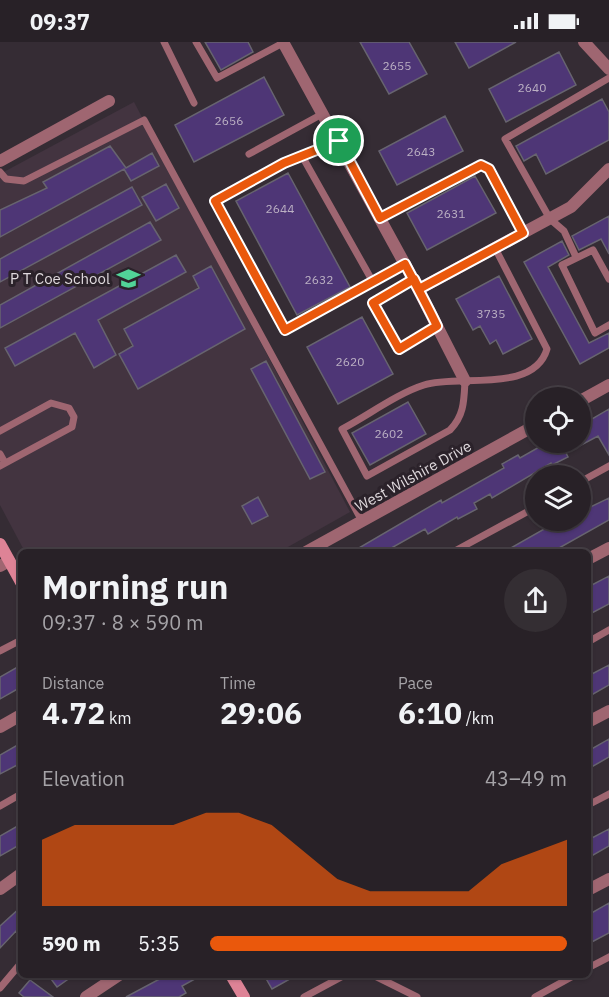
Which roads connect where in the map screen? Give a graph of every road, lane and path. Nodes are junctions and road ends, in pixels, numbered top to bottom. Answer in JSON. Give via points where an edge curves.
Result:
{"nodes":[{"id":1,"x":164,"y":42,"type":"edge"},
{"id":2,"x":196,"y":42,"type":"edge"},
{"id":3,"x":283,"y":42,"type":"edge"},
{"id":4,"x":584,"y":42,"type":"edge"},
{"id":5,"x":609,"y":69,"type":"edge"},
{"id":6,"x":609,"y":78,"type":"edge"},
{"id":7,"x":109,"y":101,"type":"dead end"},
{"id":8,"x":194,"y":103,"type":"dead end"},
{"id":9,"x":324,"y":113,"type":"junction"},
{"id":10,"x":339,"y":141,"type":"junction"},
{"id":11,"x":249,"y":154,"type":"dead end"},
{"id":12,"x":302,"y":156,"type":"junction"},
{"id":13,"x":0,"y":160,"type":"edge"},
{"id":14,"x":609,"y":170,"type":"edge"},
{"id":15,"x":0,"y":172,"type":"edge"},
{"id":16,"x":380,"y":218,"type":"junction"},
{"id":17,"x":550,"y":219,"type":"junction"},
{"id":18,"x":523,"y":233,"type":"junction"},
{"id":19,"x":495,"y":248,"type":"junction"},
{"id":20,"x":576,"y":257,"type":"junction"},
{"id":21,"x":405,"y":264,"type":"junction"},
{"id":22,"x":609,"y":279,"type":"edge"},
{"id":23,"x":373,"y":282,"type":"junction"},
{"id":24,"x":416,"y":284,"type":"junction"},
{"id":25,"x":609,"y":325,"type":"edge"},
{"id":26,"x":437,"y":326,"type":"junction"},
{"id":27,"x":465,"y":381,"type":"junction"},
{"id":28,"x":609,"y":385,"type":"edge"},
{"id":29,"x":591,"y":395,"type":"edge"},
{"id":30,"x":0,"y":431,"type":"edge"},
{"id":31,"x":525,"y":431,"type":"edge"},
{"id":32,"x":0,"y":454,"type":"edge"},
{"id":33,"x":2,"y":464,"type":"edge"},
{"id":34,"x":609,"y":466,"type":"edge"},
{"id":35,"x":591,"y":476,"type":"edge"},
{"id":36,"x":525,"y":513,"type":"edge"},
{"id":37,"x":363,"y":521,"type":"junction"},
{"id":38,"x":0,"y":544,"type":"edge"},
{"id":39,"x":609,"y":548,"type":"edge"},
{"id":40,"x":312,"y":549,"type":"edge"},
{"id":41,"x":459,"y":549,"type":"edge"},
{"id":42,"x":591,"y":557,"type":"edge"},
{"id":43,"x":4,"y":563,"type":"edge"},
{"id":44,"x":18,"y":579,"type":"edge"},
{"id":45,"x":609,"y":630,"type":"edge"},
{"id":46,"x":591,"y":640,"type":"edge"},
{"id":47,"x":18,"y":642,"type":"edge"},
{"id":48,"x":0,"y":651,"type":"edge"},
{"id":49,"x":609,"y":711,"type":"edge"},
{"id":50,"x":18,"y":717,"type":"edge"},
{"id":51,"x":591,"y":720,"type":"edge"},
{"id":52,"x":0,"y":727,"type":"edge"},
{"id":53,"x":609,"y":794,"type":"edge"},
{"id":54,"x":18,"y":796,"type":"edge"},
{"id":55,"x":591,"y":803,"type":"edge"},
{"id":56,"x":0,"y":806,"type":"edge"},
{"id":57,"x":18,"y":876,"type":"edge"},
{"id":58,"x":609,"y":879,"type":"edge"},
{"id":59,"x":591,"y":888,"type":"edge"},
{"id":60,"x":0,"y":889,"type":"edge"},
{"id":61,"x":609,"y":957,"type":"edge"},
{"id":62,"x":591,"y":966,"type":"edge"},
{"id":63,"x":18,"y":967,"type":"edge"},
{"id":64,"x":114,"y":978,"type":"edge"},
{"id":65,"x":233,"y":978,"type":"edge"},
{"id":66,"x":339,"y":978,"type":"edge"},
{"id":67,"x":379,"y":978,"type":"edge"},
{"id":68,"x":570,"y":978,"type":"edge"},
{"id":69,"x":0,"y":988,"type":"edge"},
{"id":70,"x":86,"y":997,"type":"edge"},
{"id":71,"x":244,"y":997,"type":"edge"},
{"id":72,"x":304,"y":997,"type":"edge"},
{"id":73,"x":417,"y":997,"type":"edge"},
{"id":74,"x":535,"y":997,"type":"edge"}],
"edges":[{"from":1,"to":8,"type":"lane"},
{"from":2,"to":3,"type":"lane","via":[[217,78]]},
{"from":3,"to":9,"type":"street"},
{"from":4,"to":5,"type":"street"},
{"from":6,"to":17,"type":"lane","via":[[506,139]]},
{"from":7,"to":13,"type":"street"},
{"from":9,"to":10,"type":"street"},
{"from":9,"to":11,"type":"lane"},
{"from":10,"to":12,"type":"lane"},
{"from":10,"to":16,"type":"street"},
{"from":12,"to":23,"type":"lane"},
{"from":12,"to":23,"type":"lane","via":[[215,201],[285,330]]},
{"from":14,"to":17,"type":"street","via":[[571,207]]},
{"from":15,"to":37,"type":"lane","via":[[6,179],[24,181],[144,120]]},
{"from":16,"to":18,"type":"lane","via":[[481,165],[489,169]]},
{"from":16,"to":21,"type":"street"},
{"from":17,"to":18,"type":"street"},
{"from":17,"to":20,"type":"lane","via":[[564,231]]},
{"from":18,"to":19,"type":"street"},
{"from":19,"to":24,"type":"street"},
{"from":19,"to":27,"type":"lane","via":[[547,349],[541,362],[523,374]]},
{"from":20,"to":22,"type":"lane","via":[[593,250]]},
{"from":20,"to":25,"type":"lane","via":[[562,266],[595,333]]},
{"from":21,"to":23,"type":"lane"},
{"from":21,"to":24,"type":"street"},
{"from":24,"to":26,"type":"street"},
{"from":24,"to":26,"type":"lane","via":[[373,303],[399,349]]},
{"from":26,"to":27,"type":"street"},
{"from":27,"to":27,"type":"lane","via":[[425,385],[342,429],[366,476],[450,430],[463,409]]},
{"from":28,"to":29,"type":"street"},
{"from":30,"to":33,"type":"lane","via":[[51,403],[69,408],[74,417],[72,427]]},
{"from":31,"to":37,"type":"street","name":"West Wilshire Drive"},
{"from":32,"to":33,"type":"lane"},
{"from":34,"to":35,"type":"lane"},
{"from":36,"to":41,"type":"lane"},
{"from":37,"to":40,"type":"street","name":"West Wilshire Drive"},
{"from":38,"to":43,"type":"street"},
{"from":39,"to":42,"type":"street"},
{"from":43,"to":44,"type":"street"},
{"from":45,"to":46,"type":"lane"},
{"from":47,"to":48,"type":"lane"},
{"from":49,"to":51,"type":"street"},
{"from":50,"to":52,"type":"street"},
{"from":53,"to":55,"type":"lane"},
{"from":54,"to":56,"type":"lane"},
{"from":57,"to":60,"type":"street"},
{"from":58,"to":59,"type":"street"},
{"from":61,"to":62,"type":"lane"},
{"from":63,"to":69,"type":"lane"},
{"from":64,"to":70,"type":"street"},
{"from":65,"to":71,"type":"street"},
{"from":66,"to":72,"type":"lane"},
{"from":67,"to":73,"type":"lane"},
{"from":68,"to":74,"type":"lane"}]}
